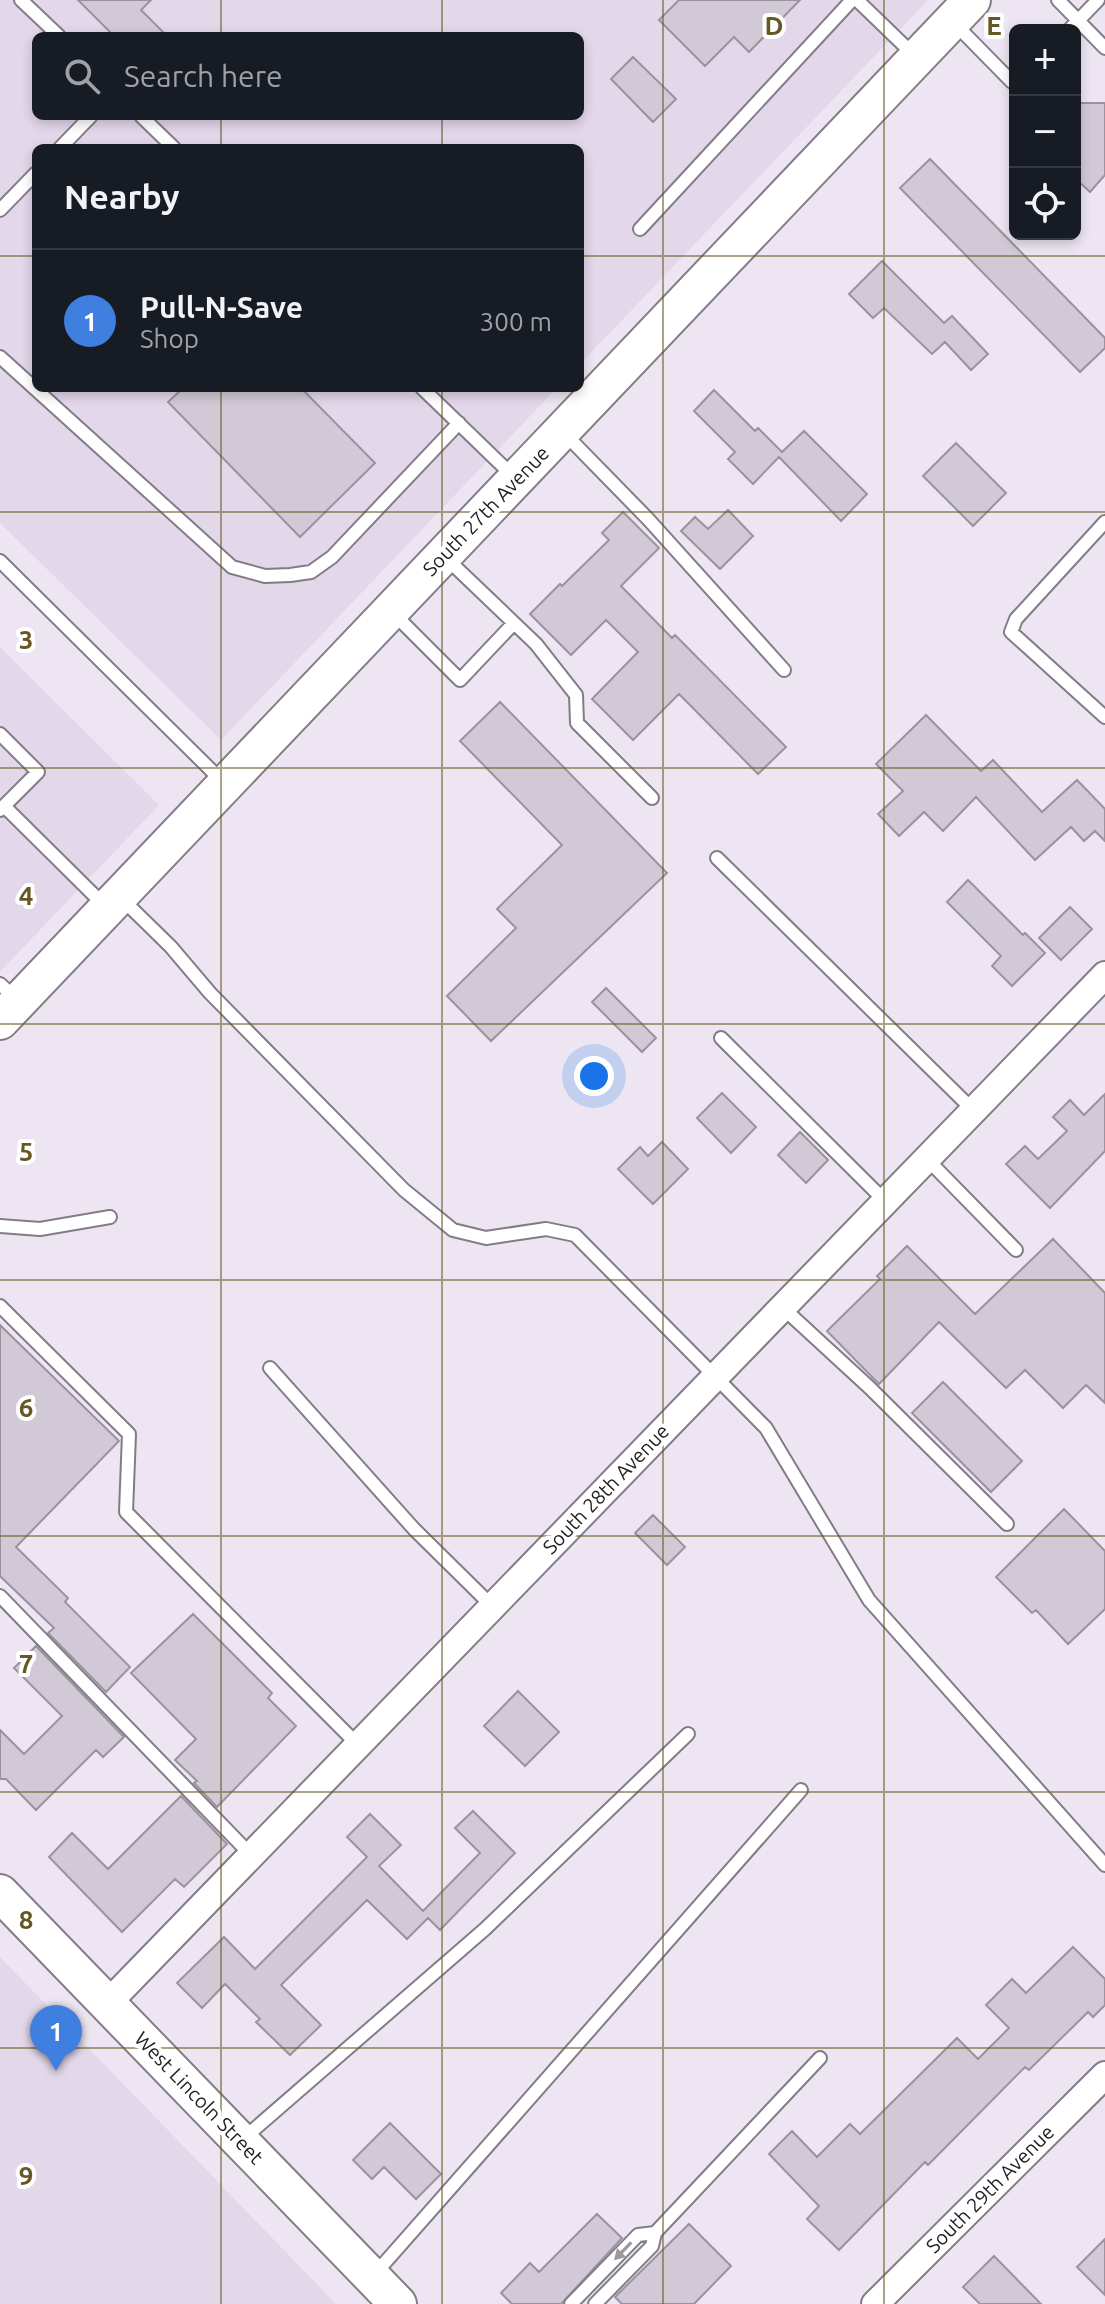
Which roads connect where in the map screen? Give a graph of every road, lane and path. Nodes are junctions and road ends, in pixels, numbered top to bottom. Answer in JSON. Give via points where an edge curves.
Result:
{"nodes":[{"id":1,"x":21,"y":0,"type":"edge"},
{"id":2,"x":855,"y":0,"type":"edge"},
{"id":3,"x":879,"y":0,"type":"edge"},
{"id":4,"x":1058,"y":0,"type":"edge"},
{"id":5,"x":1098,"y":0,"type":"edge"},
{"id":6,"x":868,"y":11,"type":"junction"},
{"id":7,"x":962,"y":11,"type":"edge"},
{"id":8,"x":1072,"y":24,"type":"edge"},
{"id":9,"x":1074,"y":24,"type":"edge"},
{"id":10,"x":1081,"y":31,"type":"edge"},
{"id":11,"x":55,"y":32,"type":"edge"},
{"id":12,"x":1105,"y":48,"type":"edge"},
{"id":13,"x":917,"y":58,"type":"junction"},
{"id":14,"x":1009,"y":78,"type":"edge"},
{"id":15,"x":87,"y":120,"type":"edge"},
{"id":16,"x":145,"y":120,"type":"edge"},
{"id":17,"x":64,"y":144,"type":"edge"},
{"id":18,"x":170,"y":144,"type":"edge"},
{"id":19,"x":32,"y":177,"type":"edge"},
{"id":20,"x":0,"y":210,"type":"edge"},
{"id":21,"x":640,"y":229,"type":"dead end"},
{"id":22,"x":0,"y":357,"type":"edge"},
{"id":23,"x":32,"y":380,"type":"edge"},
{"id":24,"x":45,"y":392,"type":"edge"},
{"id":25,"x":426,"y":392,"type":"edge"},
{"id":26,"x":459,"y":423,"type":"junction"},
{"id":27,"x":562,"y":431,"type":"junction"},
{"id":28,"x":517,"y":479,"type":"junction"},
{"id":29,"x":1105,"y":522,"type":"edge"},
{"id":30,"x":443,"y":556,"type":"junction"},
{"id":31,"x":0,"y":561,"type":"edge"},
{"id":32,"x":391,"y":611,"type":"junction"},
{"id":33,"x":514,"y":623,"type":"junction"},
{"id":34,"x":784,"y":670,"type":"dead end"},
{"id":35,"x":1105,"y":717,"type":"edge"},
{"id":36,"x":0,"y":734,"type":"edge"},
{"id":37,"x":226,"y":784,"type":"junction"},
{"id":38,"x":652,"y":798,"type":"dead end"},
{"id":39,"x":2,"y":808,"type":"edge"},
{"id":40,"x":717,"y":858,"type":"dead end"},
{"id":41,"x":113,"y":902,"type":"junction"},
{"id":42,"x":1105,"y":975,"type":"edge"},
{"id":43,"x":6,"y":1002,"type":"edge"},
{"id":44,"x":721,"y":1038,"type":"dead end"},
{"id":45,"x":973,"y":1110,"type":"junction"},
{"id":46,"x":926,"y":1158,"type":"junction"},
{"id":47,"x":885,"y":1201,"type":"junction"},
{"id":48,"x":110,"y":1217,"type":"dead end"},
{"id":49,"x":0,"y":1226,"type":"edge"},
{"id":50,"x":1016,"y":1250,"type":"dead end"},
{"id":51,"x":0,"y":1306,"type":"edge"},
{"id":52,"x":782,"y":1307,"type":"junction"},
{"id":53,"x":270,"y":1368,"type":"dead end"},
{"id":54,"x":715,"y":1376,"type":"junction"},
{"id":55,"x":1007,"y":1524,"type":"dead end"},
{"id":56,"x":0,"y":1596,"type":"edge"},
{"id":57,"x":492,"y":1606,"type":"junction"},
{"id":58,"x":688,"y":1734,"type":"dead end"},
{"id":59,"x":358,"y":1745,"type":"junction"},
{"id":60,"x":801,"y":1790,"type":"dead end"},
{"id":61,"x":251,"y":1855,"type":"junction"},
{"id":62,"x":1105,"y":1865,"type":"edge"},
{"id":63,"x":0,"y":1893,"type":"edge"},
{"id":64,"x":108,"y":2003,"type":"junction"},
{"id":65,"x":820,"y":2058,"type":"dead end"},
{"id":66,"x":1105,"y":2075,"type":"edge"},
{"id":67,"x":241,"y":2141,"type":"junction"},
{"id":68,"x":655,"y":2233,"type":"junction"},
{"id":69,"x":372,"y":2277,"type":"junction"},
{"id":70,"x":398,"y":2304,"type":"edge"},
{"id":71,"x":571,"y":2304,"type":"edge"},
{"id":72,"x":595,"y":2304,"type":"edge"},
{"id":73,"x":875,"y":2304,"type":"edge"}],
"edges":[{"from":1,"to":11,"type":"lane"},
{"from":2,"to":6,"type":"lane"},
{"from":2,"to":21,"type":"lane"},
{"from":3,"to":6,"type":"lane"},
{"from":4,"to":8,"type":"lane"},
{"from":5,"to":9,"type":"lane"},
{"from":6,"to":13,"type":"lane"},
{"from":7,"to":13,"type":"main road","name":"South 27th Avenue"},
{"from":7,"to":14,"type":"lane"},
{"from":10,"to":12,"type":"lane"},
{"from":13,"to":27,"type":"main road","name":"South 27th Avenue"},
{"from":15,"to":17,"type":"lane"},
{"from":16,"to":18,"type":"lane"},
{"from":19,"to":20,"type":"lane"},
{"from":22,"to":23,"type":"lane"},
{"from":24,"to":26,"type":"lane","via":[[232,567],[265,576],[311,572],[332,557]]},
{"from":25,"to":26,"type":"lane"},
{"from":26,"to":28,"type":"lane"},
{"from":27,"to":28,"type":"main road","name":"South 27th Avenue"},
{"from":27,"to":34,"type":"lane"},
{"from":28,"to":30,"type":"main road","name":"South 27th Avenue"},
{"from":29,"to":35,"type":"lane","via":[[1016,619],[1011,632]]},
{"from":30,"to":32,"type":"main road","name":"South 27th Avenue"},
{"from":30,"to":33,"type":"lane"},
{"from":31,"to":37,"type":"lane"},
{"from":32,"to":33,"type":"lane","via":[[460,680]]},
{"from":32,"to":37,"type":"main road","name":"South 27th Avenue"},
{"from":33,"to":38,"type":"lane","via":[[576,695],[577,723]]},
{"from":36,"to":39,"type":"lane","via":[[38,772]]},
{"from":37,"to":41,"type":"main road","name":"South 27th Avenue"},
{"from":39,"to":41,"type":"lane"},
{"from":40,"to":45,"type":"lane"},
{"from":41,"to":43,"type":"main road","name":"South 27th Avenue"},
{"from":41,"to":54,"type":"lane","via":[[171,947],[404,1190],[453,1230],[486,1238],[546,1229],[575,1235]]},
{"from":42,"to":45,"type":"street","name":"South 28th Avenue"},
{"from":44,"to":47,"type":"lane"},
{"from":45,"to":46,"type":"street","name":"South 28th Avenue"},
{"from":46,"to":47,"type":"street","name":"South 28th Avenue"},
{"from":46,"to":50,"type":"lane"},
{"from":47,"to":52,"type":"street","name":"South 28th Avenue"},
{"from":48,"to":49,"type":"lane","via":[[40,1229]]},
{"from":51,"to":59,"type":"lane","via":[[129,1434],[126,1512]]},
{"from":52,"to":54,"type":"street","name":"South 28th Avenue"},
{"from":52,"to":55,"type":"lane"},
{"from":53,"to":57,"type":"lane","via":[[414,1529]]},
{"from":54,"to":57,"type":"street","name":"South 28th Avenue"},
{"from":54,"to":62,"type":"lane","via":[[766,1428],[869,1600]]},
{"from":56,"to":61,"type":"lane"},
{"from":57,"to":59,"type":"street","name":"South 28th Avenue"},
{"from":58,"to":67,"type":"lane","via":[[485,1929]]},
{"from":59,"to":61,"type":"street","name":"South 28th Avenue"},
{"from":60,"to":69,"type":"lane"},
{"from":61,"to":64,"type":"street","name":"South 28th Avenue"},
{"from":63,"to":64,"type":"main road","name":"West Lincoln Street"},
{"from":64,"to":67,"type":"main road","name":"West Lincoln Street"},
{"from":65,"to":68,"type":"lane"},
{"from":66,"to":73,"type":"street","name":"South 29th Avenue"},
{"from":67,"to":69,"type":"main road","name":"West Lincoln Street"},
{"from":68,"to":71,"type":"lane","one_way":true,"via":[[638,2235]]},
{"from":68,"to":72,"type":"lane","via":[[652,2246]]},
{"from":69,"to":70,"type":"main road","name":"West Lincoln Street"}]}
